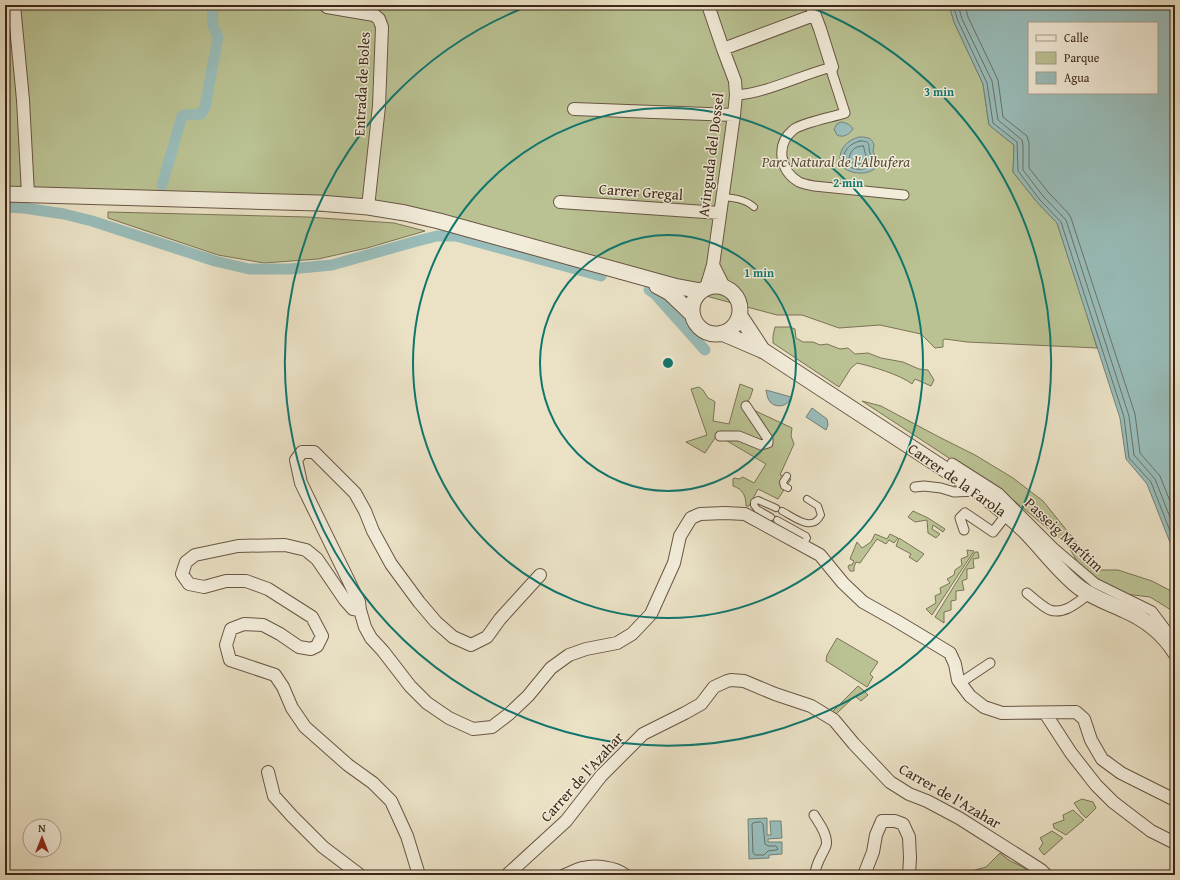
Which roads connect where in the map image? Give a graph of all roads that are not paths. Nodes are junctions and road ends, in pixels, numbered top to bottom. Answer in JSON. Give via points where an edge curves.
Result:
{"nodes":[{"id":1,"x":14,"y":5,"type":"edge"},
{"id":2,"x":325,"y":5,"type":"edge"},
{"id":3,"x":708,"y":5,"type":"edge"},
{"id":4,"x":812,"y":10,"type":"edge"},
{"id":5,"x":723,"y":49,"type":"junction"},
{"id":6,"x":832,"y":67,"type":"junction"},
{"id":7,"x":736,"y":95,"type":"junction"},
{"id":8,"x":574,"y":109,"type":"dead end"},
{"id":9,"x":734,"y":115,"type":"junction"},
{"id":10,"x":5,"y":194,"type":"edge"},
{"id":11,"x":28,"y":194,"type":"junction"},
{"id":12,"x":904,"y":195,"type":"dead end"},
{"id":13,"x":722,"y":197,"type":"junction"},
{"id":14,"x":560,"y":202,"type":"dead end"},
{"id":15,"x":368,"y":207,"type":"junction"},
{"id":16,"x":754,"y":207,"type":"dead end"},
{"id":17,"x":720,"y":213,"type":"junction"},
{"id":18,"x":713,"y":265,"type":"junction"},
{"id":19,"x":644,"y":278,"type":"junction"},
{"id":20,"x":724,"y":287,"type":"junction"},
{"id":21,"x":704,"y":289,"type":"junction"},
{"id":22,"x":692,"y":314,"type":"junction"},
{"id":23,"x":740,"y":316,"type":"junction"},
{"id":24,"x":722,"y":333,"type":"junction"},
{"id":25,"x":764,"y":352,"type":"junction"},
{"id":26,"x":746,"y":406,"type":"dead end"},
{"id":27,"x":720,"y":436,"type":"dead end"},
{"id":28,"x":952,"y":463,"type":"dead end"},
{"id":29,"x":787,"y":476,"type":"dead end"},
{"id":30,"x":915,"y":487,"type":"dead end"},
{"id":31,"x":788,"y":488,"type":"dead end"},
{"id":32,"x":978,"y":491,"type":"junction"},
{"id":33,"x":807,"y":499,"type":"dead end"},
{"id":34,"x":1007,"y":514,"type":"junction"},
{"id":35,"x":964,"y":530,"type":"dead end"},
{"id":36,"x":803,"y":546,"type":"junction"},
{"id":37,"x":540,"y":575,"type":"dead end"},
{"id":38,"x":1027,"y":593,"type":"dead end"},
{"id":39,"x":1089,"y":594,"type":"junction"},
{"id":40,"x":360,"y":610,"type":"junction"},
{"id":41,"x":1175,"y":641,"type":"edge"},
{"id":42,"x":1175,"y":652,"type":"edge"},
{"id":43,"x":990,"y":664,"type":"dead end"},
{"id":44,"x":960,"y":683,"type":"junction"},
{"id":45,"x":1045,"y":713,"type":"junction"},
{"id":46,"x":268,"y":772,"type":"dead end"},
{"id":47,"x":1175,"y":800,"type":"edge"},
{"id":48,"x":814,"y":814,"type":"dead end"},
{"id":49,"x":1175,"y":843,"type":"edge"},
{"id":50,"x":360,"y":875,"type":"edge"},
{"id":51,"x":419,"y":875,"type":"edge"},
{"id":52,"x":507,"y":875,"type":"edge"},
{"id":53,"x":565,"y":875,"type":"edge"},
{"id":54,"x":625,"y":875,"type":"edge"},
{"id":55,"x":815,"y":875,"type":"edge"},
{"id":56,"x":864,"y":875,"type":"edge"},
{"id":57,"x":909,"y":875,"type":"edge"},
{"id":58,"x":1046,"y":875,"type":"edge"}],
"edges":[{"from":1,"to":11,"type":"street"},
{"from":2,"to":15,"type":"street","name":"Entrada de Boles","via":[[374,15],[380,19],[382,27],[379,106]]},
{"from":3,"to":5,"type":"street","name":"Avinguda del Dossel"},
{"from":4,"to":5,"type":"street"},
{"from":4,"to":6,"type":"street"},
{"from":5,"to":7,"type":"street","name":"Avinguda del Dossel","via":[[735,81]]},
{"from":6,"to":7,"type":"street","via":[[751,94]]},
{"from":6,"to":12,"type":"street","via":[[845,113],[802,126],[785,138],[782,156],[790,176],[800,183],[814,186]]},
{"from":7,"to":9,"type":"street","name":"Avinguda del Dossel"},
{"from":8,"to":9,"type":"street"},
{"from":9,"to":13,"type":"street","name":"Avinguda del Dossel"},
{"from":10,"to":11,"type":"street"},
{"from":11,"to":15,"type":"street"},
{"from":13,"to":16,"type":"lane","via":[[741,199]]},
{"from":13,"to":17,"type":"street","name":"Avinguda del Dossel"},
{"from":14,"to":17,"type":"street","name":"Carrer Gregal"},
{"from":15,"to":19,"type":"street","via":[[439,221]]},
{"from":17,"to":18,"type":"street","name":"Avinguda del Dossel"},
{"from":18,"to":20,"type":"street"},
{"from":18,"to":21,"type":"street","name":"Avinguda del Dossel"},
{"from":19,"to":21,"type":"street","via":[[674,286]]},
{"from":19,"to":22,"type":"street","via":[[670,293]]},
{"from":20,"to":21,"type":"street"},
{"from":20,"to":23,"type":"street","via":[[736,296]]},
{"from":21,"to":22,"type":"street","via":[[694,300]]},
{"from":22,"to":24,"type":"street","via":[[700,328],[714,334]]},
{"from":23,"to":24,"type":"street","via":[[733,327]]},
{"from":23,"to":25,"type":"street"},
{"from":24,"to":25,"type":"street"},
{"from":25,"to":32,"type":"street","name":"Carrer de la Farola"},
{"from":26,"to":27,"type":"street","via":[[768,439],[768,443],[762,445],[739,436]]},
{"from":28,"to":41,"type":"street","name":"Passeig Marítim","via":[[999,493],[1054,548],[1094,583],[1152,611]]},
{"from":29,"to":31,"type":"lane","via":[[783,482]]},
{"from":30,"to":32,"type":"street","via":[[941,488],[954,492]]},
{"from":32,"to":34,"type":"street","name":"Carrer de la Farola"},
{"from":33,"to":36,"type":"lane","via":[[818,506],[821,515],[812,524],[758,500],[754,502],[757,508],[806,536]]},
{"from":34,"to":35,"type":"street","via":[[993,532],[965,513],[960,518]]},
{"from":34,"to":39,"type":"street","name":"Carrer de la Farola","via":[[1069,578]]},
{"from":36,"to":40,"type":"street","via":[[745,514],[700,514],[691,518],[680,536],[674,563],[651,614],[632,634],[617,643],[568,655],[551,668],[528,696],[492,727],[473,729],[449,718],[427,703],[370,638]]},
{"from":36,"to":44,"type":"street","via":[[820,556],[863,602],[950,653]]},
{"from":37,"to":40,"type":"street","via":[[487,637],[471,644],[452,637],[419,602],[391,564],[355,493],[314,452],[302,452],[296,460],[301,483],[359,602]]},
{"from":38,"to":39,"type":"street","via":[[1049,610],[1069,608]]},
{"from":39,"to":42,"type":"street","name":"Carrer de la Farola","via":[[1138,617],[1162,635]]},
{"from":40,"to":51,"type":"street","via":[[353,609],[345,600],[317,559],[306,550],[286,545],[238,546],[194,555],[186,562],[182,574],[189,584],[204,587],[226,581],[246,581],[268,589],[312,617],[322,636],[317,646],[311,649],[299,647],[263,625],[244,624],[232,629],[226,644],[230,660],[275,675],[305,727],[391,801],[407,836]]},
{"from":43,"to":44,"type":"street"},
{"from":44,"to":45,"type":"street","via":[[970,696],[984,707],[1002,713]]},
{"from":45,"to":47,"type":"street","via":[[1076,712],[1084,719],[1090,740],[1102,759],[1121,773]]},
{"from":45,"to":49,"type":"street","via":[[1070,753],[1096,785],[1151,831]]},
{"from":46,"to":50,"type":"street","via":[[274,796],[323,847]]},
{"from":48,"to":55,"type":"street","via":[[824,829],[826,844],[815,868]]},
{"from":52,"to":58,"type":"street","name":"Carrer de l'Azahar","via":[[566,821],[601,776],[643,734],[701,704],[714,687],[731,680],[744,681],[811,706],[834,720],[890,782],[959,818]]},
{"from":53,"to":54,"type":"street","via":[[583,868],[603,867],[620,871]]},
{"from":56,"to":57,"type":"street","via":[[882,821],[895,821],[903,824],[909,837]]}]}
